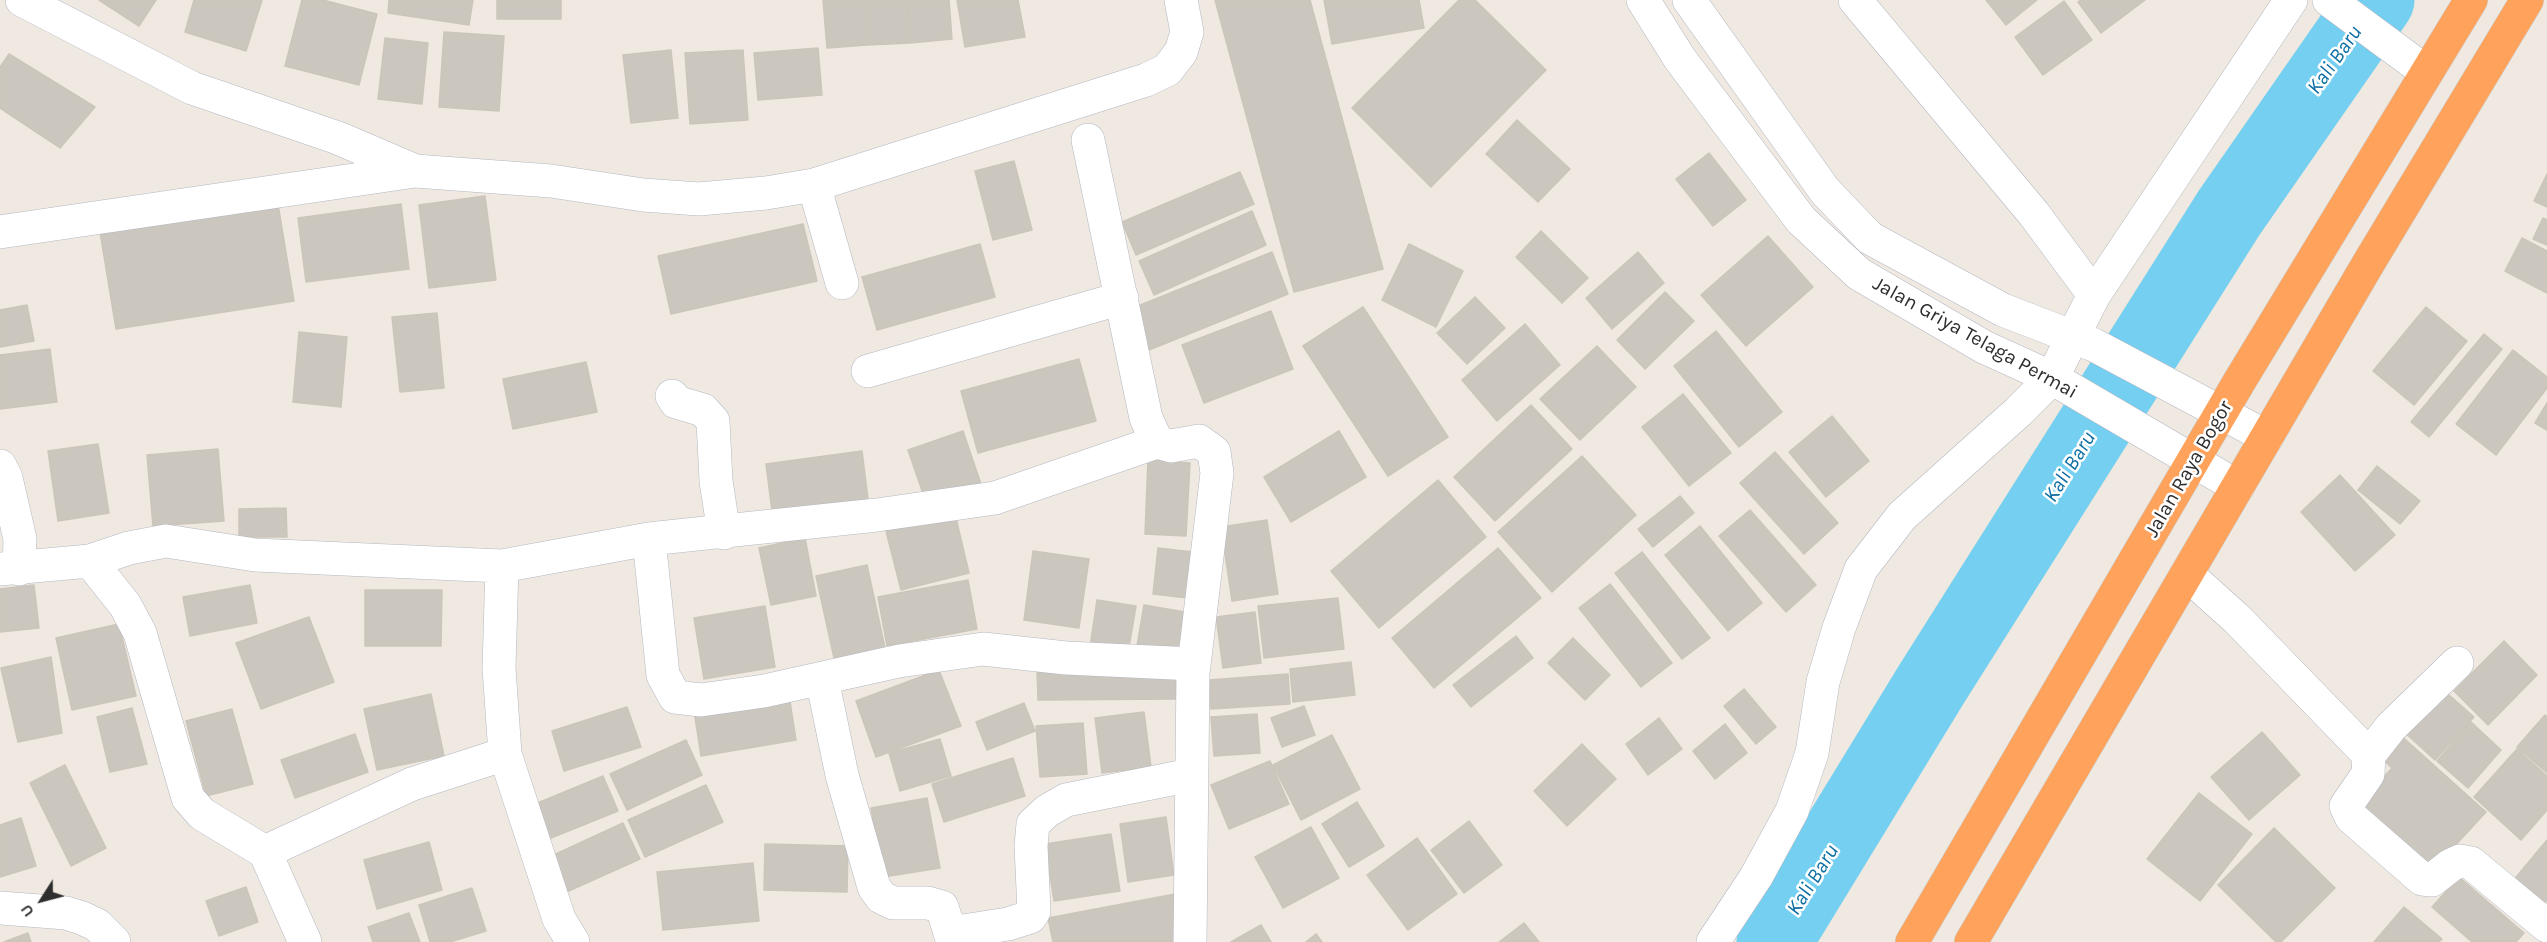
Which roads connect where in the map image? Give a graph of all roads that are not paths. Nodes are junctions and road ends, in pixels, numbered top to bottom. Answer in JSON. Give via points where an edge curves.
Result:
{"nodes":[{"id":1,"x":22,"y":0,"type":"edge"},
{"id":2,"x":1181,"y":0,"type":"edge"},
{"id":3,"x":1643,"y":0,"type":"edge"},
{"id":4,"x":1689,"y":0,"type":"edge"},
{"id":5,"x":1855,"y":0,"type":"edge"},
{"id":6,"x":2291,"y":0,"type":"edge"},
{"id":7,"x":2329,"y":0,"type":"edge"},
{"id":8,"x":2470,"y":0,"type":"edge"},
{"id":9,"x":2527,"y":0,"type":"edge"},
{"id":10,"x":2416,"y":65,"type":"junction"},
{"id":11,"x":1088,"y":140,"type":"dead end"},
{"id":12,"x":415,"y":171,"type":"junction"},
{"id":13,"x":814,"y":185,"type":"junction"},
{"id":14,"x":0,"y":232,"type":"edge"},
{"id":15,"x":842,"y":283,"type":"dead end"},
{"id":16,"x":2094,"y":295,"type":"junction"},
{"id":17,"x":1122,"y":298,"type":"junction"},
{"id":18,"x":2002,"y":310,"type":"junction"},
{"id":19,"x":2084,"y":340,"type":"junction"},
{"id":20,"x":1984,"y":347,"type":"junction"},
{"id":21,"x":868,"y":371,"type":"dead end"},
{"id":22,"x":2064,"y":386,"type":"junction"},
{"id":23,"x":672,"y":396,"type":"dead end"},
{"id":24,"x":2208,"y":406,"type":"junction"},
{"id":25,"x":2267,"y":437,"type":"junction"},
{"id":26,"x":1157,"y":442,"type":"junction"},
{"id":27,"x":2182,"y":455,"type":"junction"},
{"id":28,"x":0,"y":466,"type":"edge"},
{"id":29,"x":2238,"y":487,"type":"junction"},
{"id":30,"x":724,"y":533,"type":"junction"},
{"id":31,"x":649,"y":539,"type":"junction"},
{"id":32,"x":90,"y":561,"type":"junction"},
{"id":33,"x":502,"y":566,"type":"junction"},
{"id":34,"x":9,"y":569,"type":"edge"},
{"id":35,"x":2188,"y":575,"type":"junction"},
{"id":36,"x":2457,"y":663,"type":"dead end"},
{"id":37,"x":1194,"y":664,"type":"junction"},
{"id":38,"x":822,"y":679,"type":"junction"},
{"id":39,"x":505,"y":754,"type":"junction"},
{"id":40,"x":2369,"y":755,"type":"junction"},
{"id":41,"x":1191,"y":775,"type":"junction"},
{"id":42,"x":265,"y":852,"type":"junction"},
{"id":43,"x":0,"y":908,"type":"edge"},
{"id":44,"x":2547,"y":926,"type":"edge"},
{"id":45,"x":952,"y":938,"type":"edge"},
{"id":46,"x":114,"y":942,"type":"edge"},
{"id":47,"x":305,"y":942,"type":"edge"},
{"id":48,"x":573,"y":942,"type":"edge"},
{"id":49,"x":1190,"y":942,"type":"edge"},
{"id":50,"x":1713,"y":942,"type":"edge"},
{"id":51,"x":1912,"y":942,"type":"edge"},
{"id":52,"x":1971,"y":942,"type":"edge"}],
"edges":[{"from":1,"to":12,"type":"street","via":[[192,88],[338,138]]},
{"from":2,"to":13,"type":"street","via":[[1187,32],[1181,52],[1167,70],[1146,80]]},
{"from":3,"to":20,"type":"street","name":"Jalan Griya Telaga Permai","via":[[1680,59],[1800,220],[1859,274]]},
{"from":4,"to":18,"type":"street","name":"Jalan Griya Telaga Permai","via":[[1826,191],[1870,238]]},
{"from":5,"to":16,"type":"street","via":[[2034,214]]},
{"from":6,"to":16,"type":"street"},
{"from":7,"to":10,"type":"street"},
{"from":8,"to":10,"type":"highway","name":"Jalan Raya Bogor"},
{"from":9,"to":25,"type":"highway"},
{"from":10,"to":24,"type":"highway","name":"Jalan Raya Bogor"},
{"from":11,"to":17,"type":"street"},
{"from":12,"to":13,"type":"street","via":[[560,182],[699,199]]},
{"from":12,"to":14,"type":"street"},
{"from":13,"to":15,"type":"street"},
{"from":16,"to":19,"type":"street"},
{"from":17,"to":21,"type":"street"},
{"from":17,"to":26,"type":"street","via":[[1146,418]]},
{"from":18,"to":19,"type":"street","name":"Jalan Griya Telaga Permai"},
{"from":18,"to":20,"type":"street"},
{"from":19,"to":22,"type":"street"},
{"from":19,"to":24,"type":"street","name":"Jalan Griya Telaga Permai"},
{"from":20,"to":22,"type":"street","name":"Jalan Griya Telaga Permai"},
{"from":22,"to":27,"type":"street","name":"Jalan Griya Telaga Permai"},
{"from":22,"to":50,"type":"street","via":[[1902,516],[1861,569],[1823,682],[1812,753],[1792,811],[1756,877]]},
{"from":23,"to":30,"type":"street","via":[[676,402],[703,410],[713,421]]},
{"from":24,"to":25,"type":"street","name":"Jalan Griya Telaga Permai"},
{"from":24,"to":27,"type":"highway","name":"Jalan Raya Bogor"},
{"from":25,"to":29,"type":"highway"},
{"from":26,"to":30,"type":"street","via":[[995,498]]},
{"from":26,"to":37,"type":"street","via":[[1172,446],[1199,441],[1214,452],[1217,473]]},
{"from":27,"to":29,"type":"street","name":"Jalan Griya Telaga Permai"},
{"from":27,"to":51,"type":"highway","name":"Jalan Raya Bogor"},
{"from":28,"to":34,"type":"street","via":[[20,539]]},
{"from":29,"to":35,"type":"highway"},
{"from":30,"to":31,"type":"street"},
{"from":31,"to":33,"type":"street"},
{"from":31,"to":38,"type":"street","via":[[663,675],[675,697],[701,700]]},
{"from":32,"to":33,"type":"street","via":[[166,541],[255,555]]},
{"from":32,"to":34,"type":"street"},
{"from":32,"to":42,"type":"street","via":[[125,605],[140,633],[188,798],[202,814]]},
{"from":33,"to":39,"type":"street","via":[[499,668]]},
{"from":35,"to":40,"type":"street","via":[[2237,619]]},
{"from":35,"to":52,"type":"highway"},
{"from":36,"to":40,"type":"street","via":[[2391,727]]},
{"from":37,"to":38,"type":"street","via":[[1066,658],[982,649],[899,661]]},
{"from":37,"to":41,"type":"street"},
{"from":38,"to":45,"type":"street","via":[[842,776],[874,887],[881,897],[893,903],[942,907]]},
{"from":39,"to":42,"type":"street","via":[[412,784]]},
{"from":39,"to":48,"type":"street","via":[[559,919]]},
{"from":40,"to":44,"type":"street","via":[[2368,774],[2346,806],[2351,817],[2422,879],[2432,880],[2460,861],[2471,863]]},
{"from":41,"to":45,"type":"street","via":[[1066,800],[1047,811],[1033,824],[1031,835],[1034,911],[1008,924]]},
{"from":41,"to":49,"type":"street"},
{"from":42,"to":47,"type":"street"},
{"from":43,"to":46,"type":"street","via":[[66,913],[97,926]]}]}
